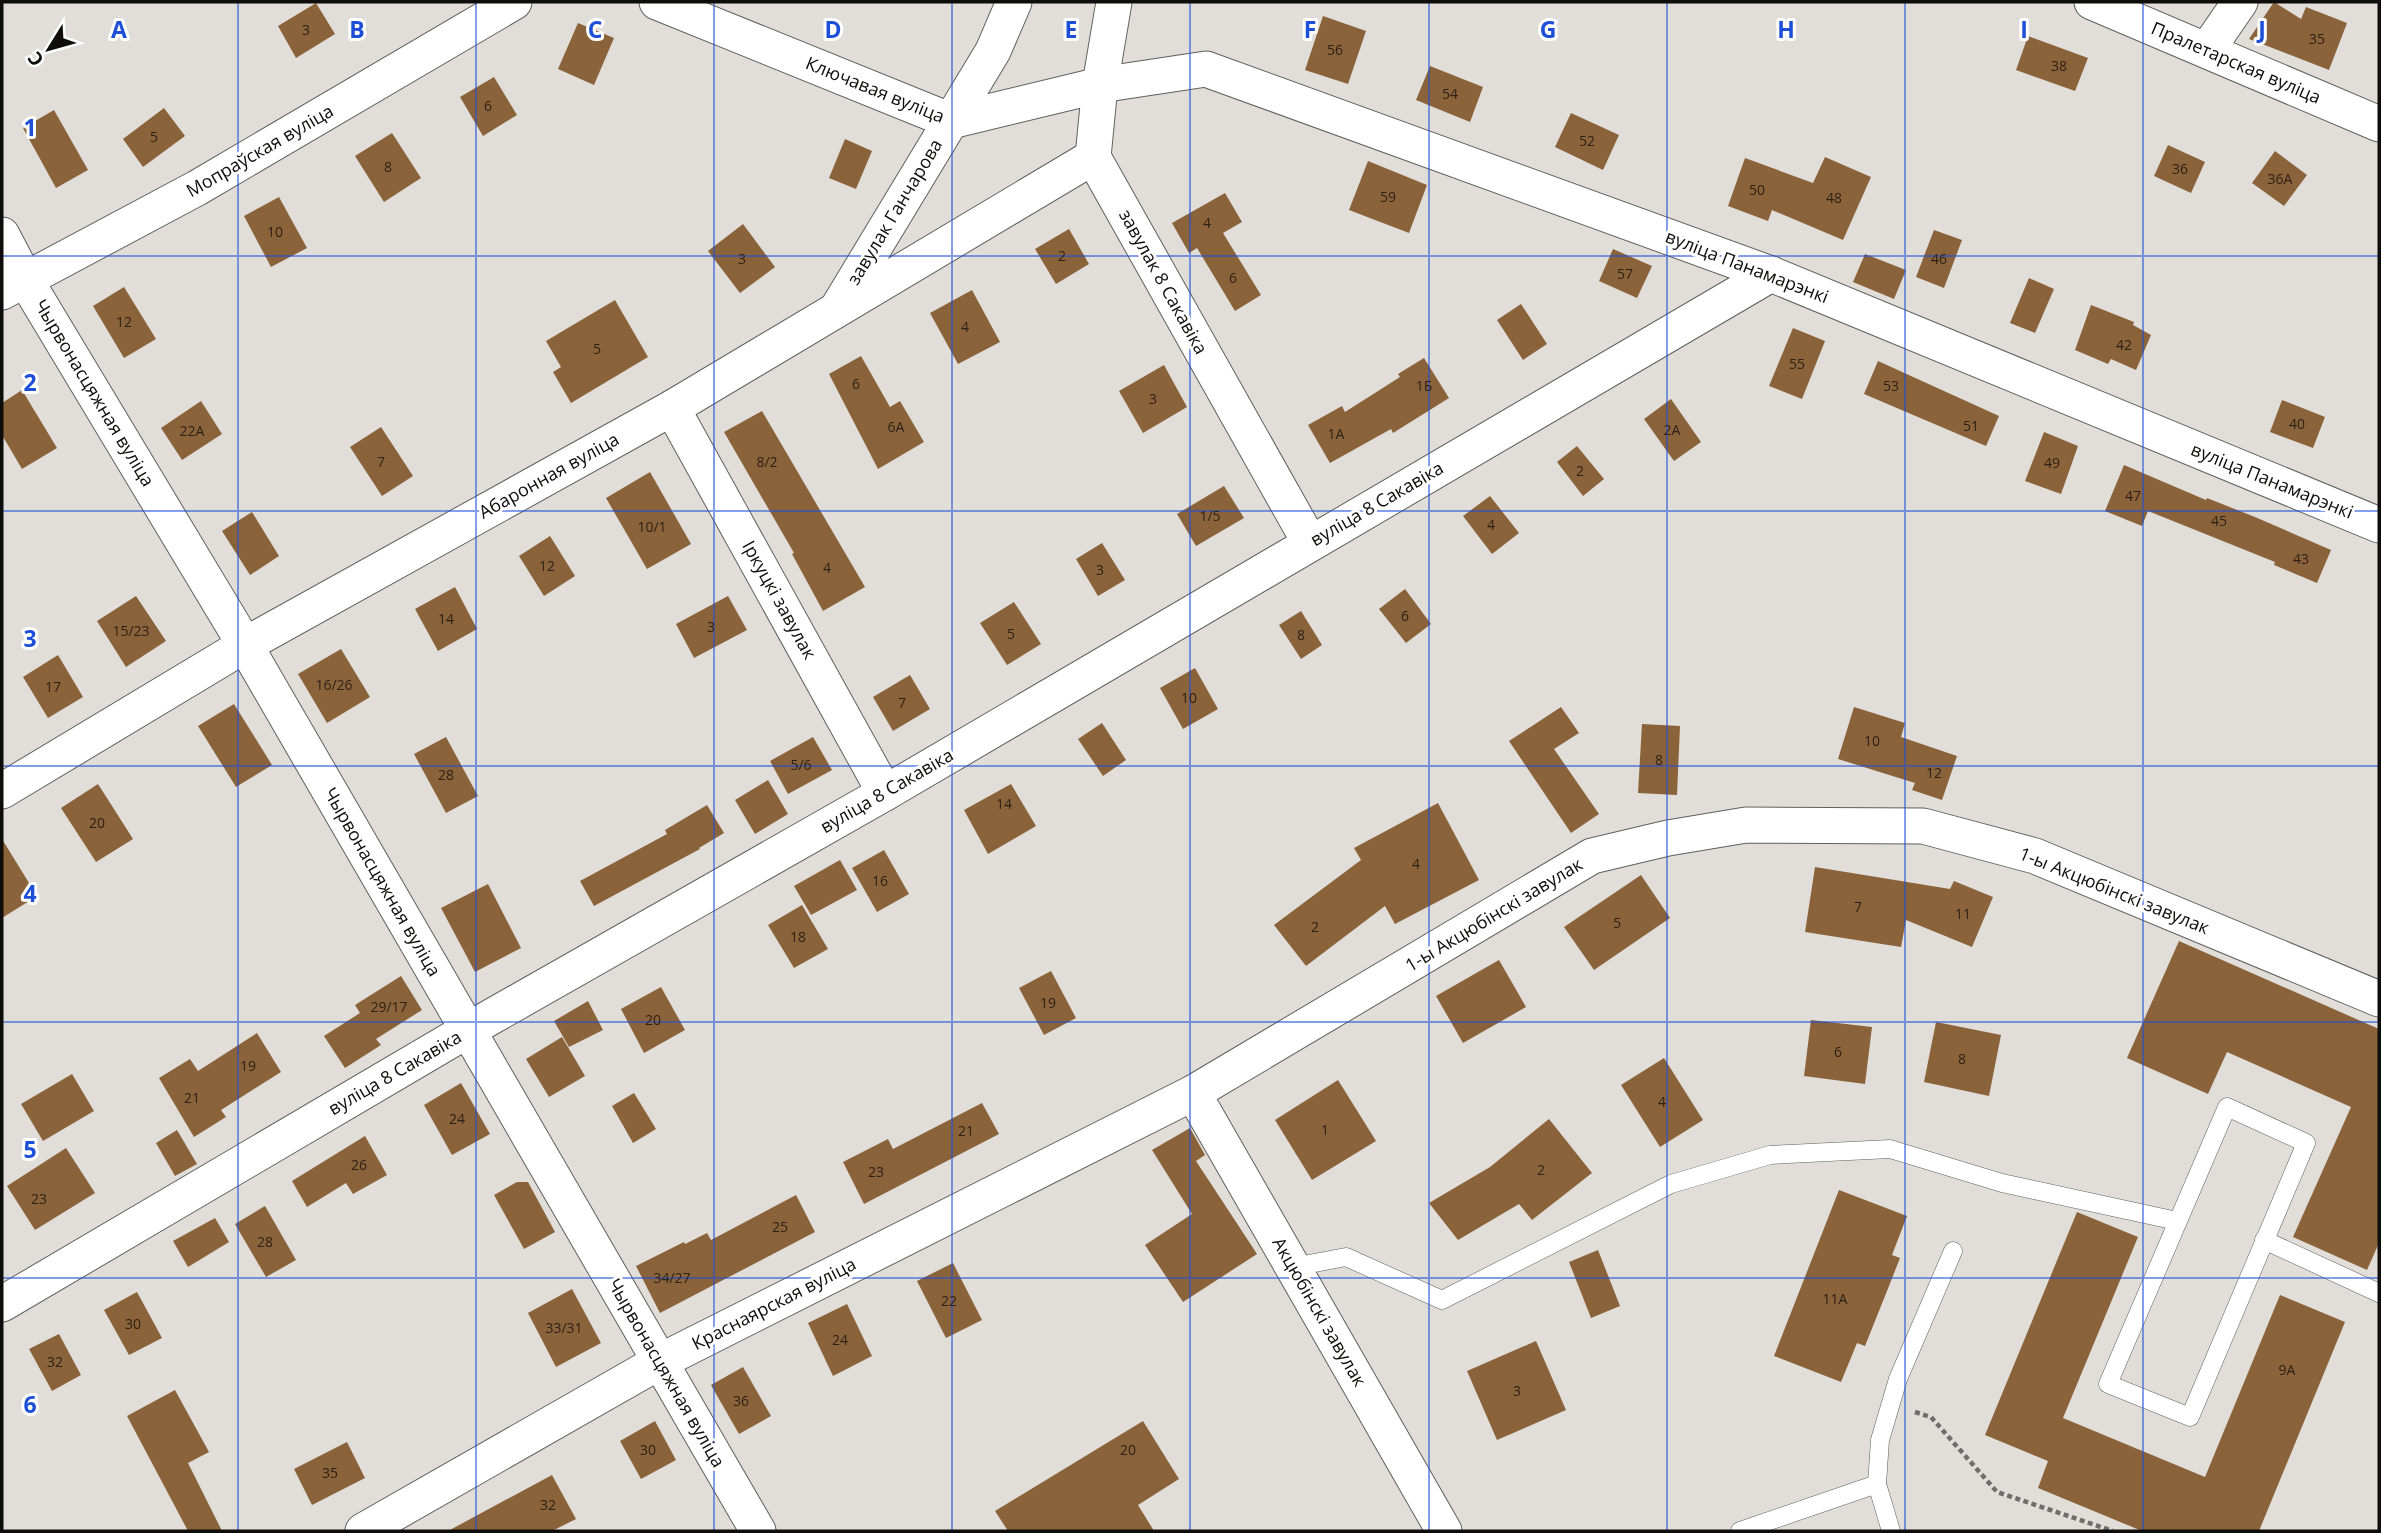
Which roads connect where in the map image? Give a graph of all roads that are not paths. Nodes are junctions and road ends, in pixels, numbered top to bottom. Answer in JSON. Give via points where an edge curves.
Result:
{"nodes":[{"id":1,"x":514,"y":2,"type":"edge"},
{"id":2,"x":657,"y":2,"type":"edge"},
{"id":3,"x":1014,"y":2,"type":"edge"},
{"id":4,"x":1114,"y":2,"type":"edge"},
{"id":5,"x":2092,"y":2,"type":"edge"},
{"id":6,"x":2240,"y":2,"type":"edge"},
{"id":7,"x":2207,"y":50,"type":"junction"},
{"id":8,"x":1100,"y":85,"type":"junction"},
{"id":9,"x":951,"y":121,"type":"junction"},
{"id":10,"x":2379,"y":124,"type":"edge"},
{"id":11,"x":1093,"y":157,"type":"junction"},
{"id":12,"x":2,"y":235,"type":"edge"},
{"id":13,"x":1771,"y":274,"type":"junction"},
{"id":14,"x":13,"y":286,"type":"edge"},
{"id":15,"x":835,"y":312,"type":"junction"},
{"id":16,"x":672,"y":408,"type":"junction"},
{"id":17,"x":2379,"y":525,"type":"edge"},
{"id":18,"x":1310,"y":543,"type":"junction"},
{"id":19,"x":246,"y":645,"type":"junction"},
{"id":20,"x":2,"y":791,"type":"edge"},
{"id":21,"x":886,"y":793,"type":"junction"},
{"id":22,"x":2379,"y":999,"type":"edge"},
{"id":23,"x":468,"y":1030,"type":"junction"},
{"id":24,"x":1193,"y":1093,"type":"junction"},
{"id":25,"x":2177,"y":1221,"type":"junction"},
{"id":26,"x":2264,"y":1240,"type":"junction"},
{"id":27,"x":1953,"y":1251,"type":"dead end"},
{"id":28,"x":1293,"y":1267,"type":"junction"},
{"id":29,"x":2379,"y":1293,"type":"edge"},
{"id":30,"x":2,"y":1304,"type":"edge"},
{"id":31,"x":659,"y":1362,"type":"junction"},
{"id":32,"x":1877,"y":1484,"type":"junction"},
{"id":33,"x":363,"y":1531,"type":"edge"},
{"id":34,"x":758,"y":1531,"type":"edge"},
{"id":35,"x":1444,"y":1531,"type":"edge"},
{"id":36,"x":1740,"y":1531,"type":"edge"},
{"id":37,"x":1891,"y":1531,"type":"edge"}],
"edges":[{"from":1,"to":14,"type":"street","name":"Мопраўская вуліца","via":[[197,188]]},
{"from":2,"to":9,"type":"street","name":"Ключавая вуліца"},
{"from":3,"to":9,"type":"street","name":"завулак Ганчарова","via":[[993,51]]},
{"from":4,"to":8,"type":"street"},
{"from":5,"to":7,"type":"street","name":"Пралетарская вуліца"},
{"from":6,"to":7,"type":"street"},
{"from":7,"to":10,"type":"street","name":"Пралетарская вуліца"},
{"from":8,"to":9,"type":"street","name":"Ключавая вуліца"},
{"from":8,"to":11,"type":"street"},
{"from":8,"to":13,"type":"street","name":"вуліца Панамарэнкі","via":[[1206,69]]},
{"from":9,"to":15,"type":"street","name":"завулак Ганчарова"},
{"from":11,"to":15,"type":"street","name":"Абаронная вуліца"},
{"from":11,"to":18,"type":"street","name":"завулак 8 Сакавіка"},
{"from":12,"to":14,"type":"street","name":"Чырвонасцяжная вуліца"},
{"from":13,"to":17,"type":"street","name":"вуліца Панамарэнкі"},
{"from":13,"to":18,"type":"street","name":"вуліца 8 Сакавіка"},
{"from":14,"to":19,"type":"street","name":"Чырвонасцяжная вуліца"},
{"from":15,"to":16,"type":"street","name":"Абаронная вуліца"},
{"from":16,"to":19,"type":"street","name":"Абаронная вуліца"},
{"from":16,"to":21,"type":"street","name":"Іркуцкі завулак"},
{"from":18,"to":21,"type":"street","name":"вуліца 8 Сакавіка"},
{"from":19,"to":20,"type":"street","name":"Абаронная вуліца"},
{"from":19,"to":23,"type":"street","name":"Чырвонасцяжная вуліца"},
{"from":21,"to":23,"type":"street","name":"вуліца 8 Сакавіка"},
{"from":22,"to":24,"type":"street","name":"1-ы Акцюбінскі завулак","via":[[2035,856],[1923,827],[1746,825],[1592,856]]},
{"from":23,"to":30,"type":"street","name":"вуліца 8 Сакавіка"},
{"from":23,"to":31,"type":"street","name":"Чырвонасцяжная вуліца"},
{"from":24,"to":28,"type":"street","name":"Акцюбінскі завулак"},
{"from":24,"to":31,"type":"street","name":"Краснаярская вуліца"},
{"from":25,"to":26,"type":"lane","via":[[2227,1107],[2306,1143]]},
{"from":25,"to":26,"type":"lane","via":[[2108,1384],[2190,1417]]},
{"from":25,"to":28,"type":"lane","via":[[2002,1183],[1890,1149],[1769,1155],[1671,1184],[1442,1300],[1346,1257]]},
{"from":26,"to":29,"type":"lane"},
{"from":27,"to":32,"type":"lane","via":[[1898,1379],[1880,1440]]},
{"from":28,"to":35,"type":"street","name":"Акцюбінскі завулак"},
{"from":31,"to":33,"type":"street","name":"Краснаярская вуліца"},
{"from":31,"to":34,"type":"street","name":"Чырвонасцяжная вуліца"},
{"from":32,"to":36,"type":"lane"},
{"from":32,"to":37,"type":"lane"}]}
